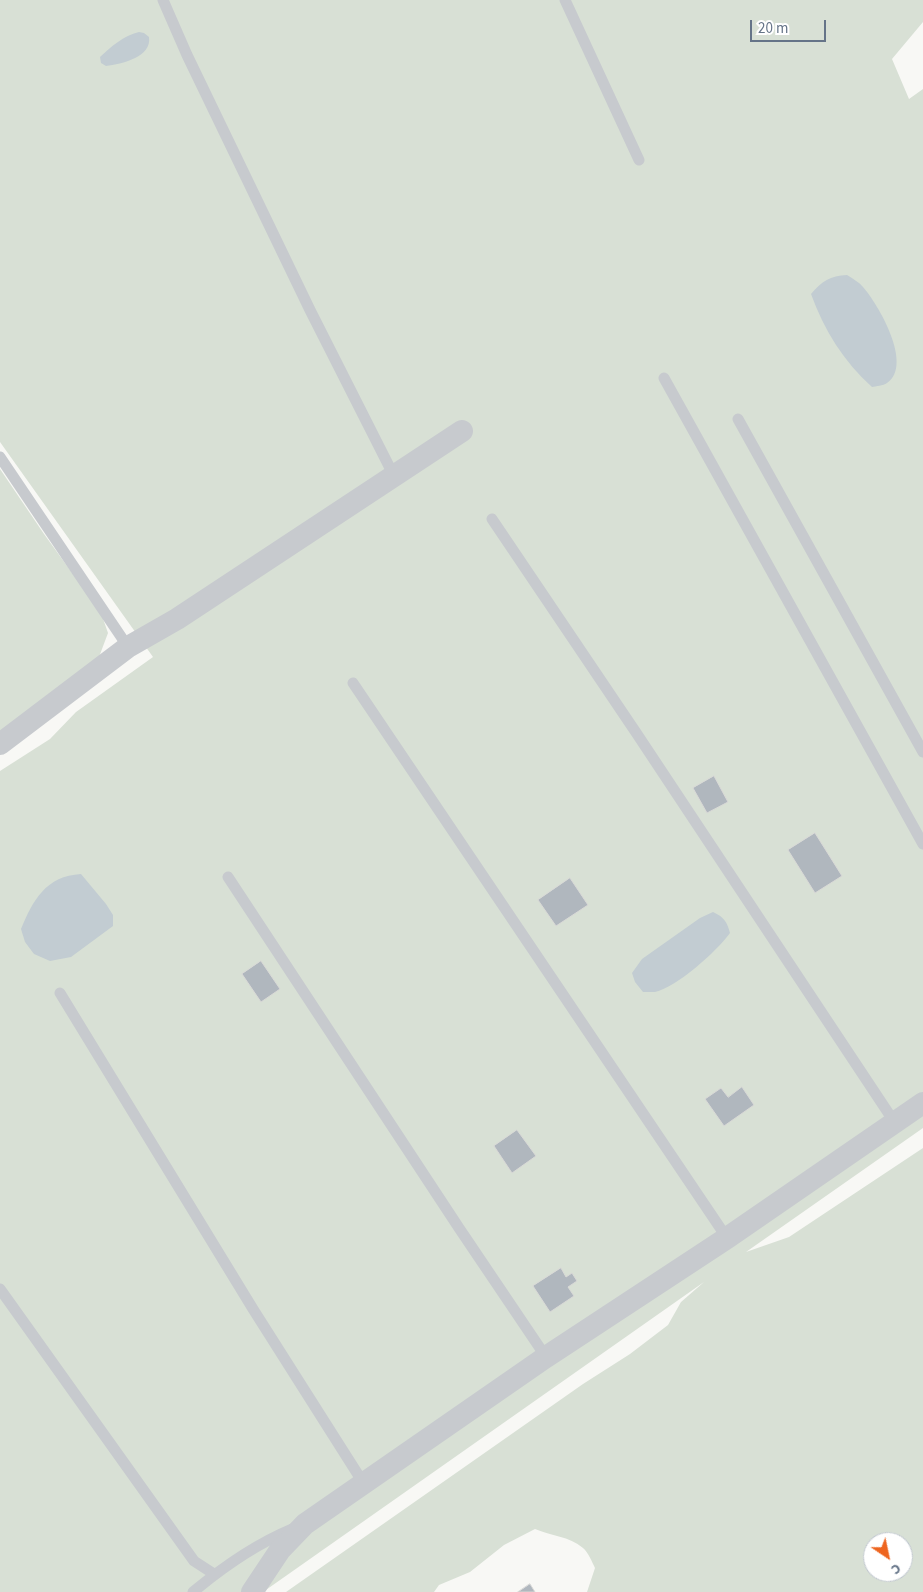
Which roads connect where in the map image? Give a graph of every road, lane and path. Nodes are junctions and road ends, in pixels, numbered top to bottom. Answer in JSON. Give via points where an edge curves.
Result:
{"nodes":[{"id":1,"x":163,"y":0,"type":"edge"},
{"id":2,"x":565,"y":0,"type":"edge"},
{"id":3,"x":639,"y":160,"type":"dead end"},
{"id":4,"x":664,"y":378,"type":"dead end"},
{"id":5,"x":738,"y":419,"type":"dead end"},
{"id":6,"x":462,"y":431,"type":"dead end"},
{"id":7,"x":0,"y":457,"type":"edge"},
{"id":8,"x":394,"y":476,"type":"junction"},
{"id":9,"x":492,"y":519,"type":"dead end"},
{"id":10,"x":128,"y":647,"type":"junction"},
{"id":11,"x":353,"y":683,"type":"dead end"},
{"id":12,"x":0,"y":744,"type":"edge"},
{"id":13,"x":923,"y":752,"type":"edge"},
{"id":14,"x":923,"y":844,"type":"edge"},
{"id":15,"x":228,"y":877,"type":"dead end"},
{"id":16,"x":60,"y":993,"type":"dead end"},
{"id":17,"x":923,"y":1103,"type":"edge"},
{"id":18,"x":895,"y":1123,"type":"junction"},
{"id":19,"x":727,"y":1238,"type":"junction"},
{"id":20,"x":0,"y":1289,"type":"edge"},
{"id":21,"x":546,"y":1357,"type":"junction"},
{"id":22,"x":364,"y":1484,"type":"junction"},
{"id":23,"x":305,"y":1524,"type":"junction"},
{"id":24,"x":214,"y":1574,"type":"junction"},
{"id":25,"x":193,"y":1592,"type":"edge"},
{"id":26,"x":252,"y":1592,"type":"edge"}],
"edges":[{"from":1,"to":8,"type":"lane"},
{"from":2,"to":3,"type":"lane"},
{"from":4,"to":14,"type":"lane"},
{"from":5,"to":13,"type":"lane"},
{"from":6,"to":8,"type":"street"},
{"from":7,"to":10,"type":"lane"},
{"from":8,"to":10,"type":"street","via":[[177,619]]},
{"from":9,"to":18,"type":"lane"},
{"from":10,"to":12,"type":"street"},
{"from":11,"to":19,"type":"lane"},
{"from":15,"to":21,"type":"lane"},
{"from":16,"to":22,"type":"lane"},
{"from":17,"to":18,"type":"street"},
{"from":18,"to":19,"type":"street"},
{"from":19,"to":21,"type":"street"},
{"from":20,"to":24,"type":"lane","via":[[194,1561]]},
{"from":21,"to":22,"type":"street"},
{"from":22,"to":23,"type":"street"},
{"from":23,"to":24,"type":"lane","via":[[275,1536]]},
{"from":23,"to":26,"type":"street","via":[[280,1550]]},
{"from":24,"to":25,"type":"lane"}]}
